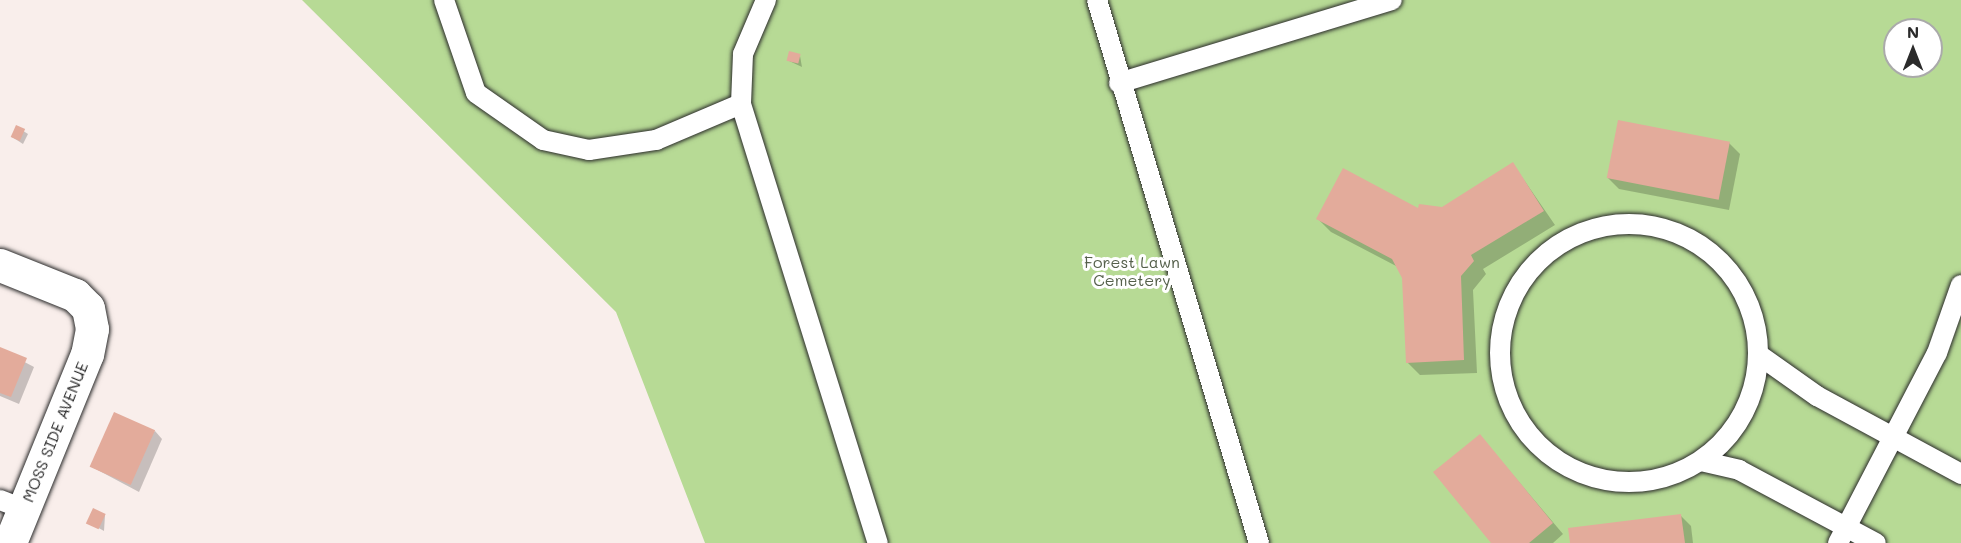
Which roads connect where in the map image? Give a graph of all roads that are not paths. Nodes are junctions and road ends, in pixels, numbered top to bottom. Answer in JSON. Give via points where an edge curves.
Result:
{"nodes":[{"id":1,"x":444,"y":0,"type":"edge"},
{"id":2,"x":766,"y":0,"type":"edge"},
{"id":3,"x":1097,"y":0,"type":"edge"},
{"id":4,"x":1392,"y":0,"type":"edge"},
{"id":5,"x":1119,"y":83,"type":"junction"},
{"id":6,"x":741,"y":104,"type":"junction"},
{"id":7,"x":0,"y":265,"type":"edge"},
{"id":8,"x":1961,"y":285,"type":"edge"},
{"id":9,"x":1759,"y":355,"type":"junction"},
{"id":10,"x":1893,"y":437,"type":"junction"},
{"id":11,"x":1701,"y":461,"type":"junction"},
{"id":12,"x":1961,"y":474,"type":"edge"},
{"id":13,"x":12,"y":505,"type":"edge"},
{"id":14,"x":1842,"y":535,"type":"edge"},
{"id":15,"x":10,"y":543,"type":"edge"},
{"id":16,"x":878,"y":543,"type":"edge"},
{"id":17,"x":1259,"y":543,"type":"edge"},
{"id":18,"x":1876,"y":543,"type":"edge"}],
"edges":[{"from":1,"to":6,"type":"lane","via":[[476,93],[543,140],[589,150],[656,140]]},
{"from":2,"to":6,"type":"lane","via":[[743,54]]},
{"from":3,"to":5,"type":"lane"},
{"from":4,"to":5,"type":"lane"},
{"from":5,"to":17,"type":"lane"},
{"from":6,"to":16,"type":"lane"},
{"from":7,"to":13,"type":"street","name":"MOSS SIDE AVENUE","via":[[75,295],[91,318],[87,354]]},
{"from":8,"to":10,"type":"lane","via":[[1937,353]]},
{"from":9,"to":10,"type":"lane","via":[[1817,396]]},
{"from":9,"to":11,"type":"lane","via":[[1743,415]]},
{"from":9,"to":11,"type":"lane","via":[[1754,318],[1738,283],[1713,254],[1680,234],[1644,224],[1605,225],[1569,238],[1538,260],[1515,290],[1502,326],[1500,364],[1509,401],[1528,434],[1556,460],[1600,478],[1628,482],[1666,477]]},
{"from":10,"to":12,"type":"lane"},
{"from":10,"to":14,"type":"lane"},
{"from":11,"to":14,"type":"lane","via":[[1739,470]]},
{"from":13,"to":15,"type":"street","name":"MOSS SIDE AVENUE"},
{"from":14,"to":18,"type":"lane"}]}
